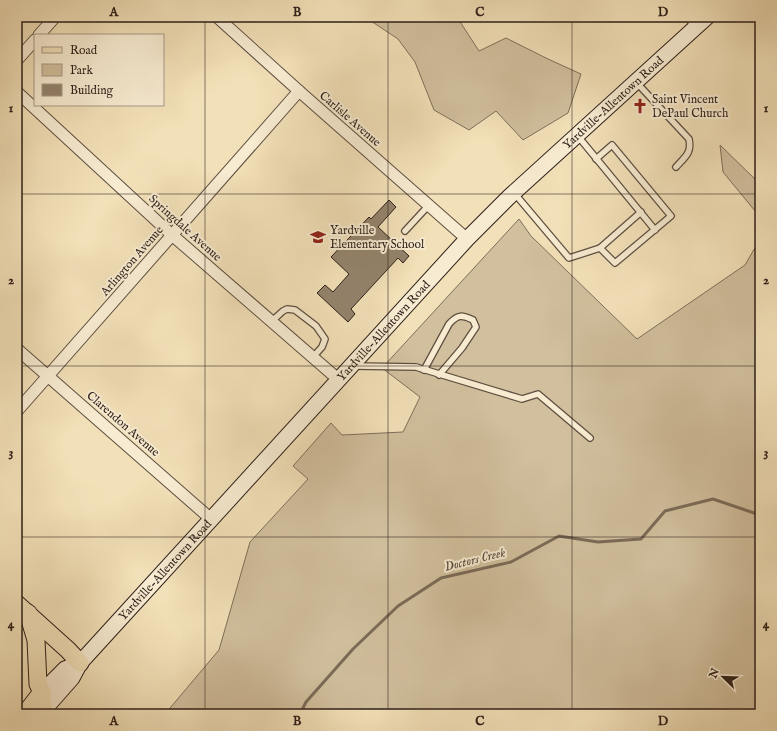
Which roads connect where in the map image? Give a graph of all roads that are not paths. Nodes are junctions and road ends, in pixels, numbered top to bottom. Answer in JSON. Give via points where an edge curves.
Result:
{"nodes":[{"id":1,"x":55,"y":17,"type":"edge"},
{"id":2,"x":217,"y":17,"type":"edge"},
{"id":3,"x":698,"y":20,"type":"edge"},
{"id":4,"x":40,"y":34,"type":"edge"},
{"id":5,"x":34,"y":41,"type":"edge"},
{"id":6,"x":17,"y":60,"type":"edge"},
{"id":7,"x":636,"y":82,"type":"junction"},
{"id":8,"x":299,"y":91,"type":"junction"},
{"id":9,"x":17,"y":92,"type":"edge"},
{"id":10,"x":577,"y":135,"type":"junction"},
{"id":11,"x":596,"y":159,"type":"junction"},
{"id":12,"x":676,"y":167,"type":"dead end"},
{"id":13,"x":514,"y":193,"type":"junction"},
{"id":14,"x":429,"y":205,"type":"junction"},
{"id":15,"x":641,"y":212,"type":"junction"},
{"id":16,"x":655,"y":230,"type":"junction"},
{"id":17,"x":405,"y":231,"type":"dead end"},
{"id":18,"x":172,"y":235,"type":"junction"},
{"id":19,"x":468,"y":239,"type":"junction"},
{"id":20,"x":600,"y":248,"type":"junction"},
{"id":21,"x":272,"y":321,"type":"junction"},
{"id":22,"x":17,"y":349,"type":"edge"},
{"id":23,"x":313,"y":357,"type":"junction"},
{"id":24,"x":350,"y":366,"type":"junction"},
{"id":25,"x":424,"y":370,"type":"junction"},
{"id":26,"x":439,"y":375,"type":"junction"},
{"id":27,"x":49,"y":376,"type":"junction"},
{"id":28,"x":339,"y":380,"type":"junction"},
{"id":29,"x":17,"y":411,"type":"edge"},
{"id":30,"x":590,"y":438,"type":"dead end"},
{"id":31,"x":211,"y":519,"type":"junction"},
{"id":32,"x":22,"y":609,"type":"edge"},
{"id":33,"x":80,"y":663,"type":"junction"},
{"id":34,"x":42,"y":692,"type":"junction"},
{"id":35,"x":42,"y":712,"type":"edge"},
{"id":36,"x":25,"y":714,"type":"edge"}],
"edges":[{"from":1,"to":4,"type":"street"},
{"from":2,"to":8,"type":"street","name":"Carlisle Avenue"},
{"from":3,"to":7,"type":"main road","name":"Yardville-Allentown Road"},
{"from":5,"to":6,"type":"street"},
{"from":7,"to":10,"type":"main road","name":"Yardville-Allentown Road"},
{"from":7,"to":12,"type":"lane","via":[[689,139],[690,152]]},
{"from":8,"to":14,"type":"street","name":"Carlisle Avenue"},
{"from":8,"to":18,"type":"street","name":"Arlington Avenue"},
{"from":9,"to":18,"type":"street","name":"Springdale Avenue"},
{"from":10,"to":11,"type":"lane"},
{"from":10,"to":13,"type":"main road","name":"Yardville-Allentown Road"},
{"from":11,"to":15,"type":"lane"},
{"from":11,"to":16,"type":"lane","via":[[612,145],[671,216]]},
{"from":13,"to":19,"type":"main road","name":"Yardville-Allentown Road"},
{"from":13,"to":20,"type":"lane","via":[[569,258]]},
{"from":14,"to":17,"type":"lane"},
{"from":14,"to":19,"type":"street","name":"Carlisle Avenue"},
{"from":15,"to":16,"type":"lane"},
{"from":15,"to":20,"type":"lane"},
{"from":16,"to":20,"type":"lane","via":[[615,263]]},
{"from":18,"to":21,"type":"street","name":"Springdale Avenue"},
{"from":18,"to":27,"type":"street","name":"Arlington Avenue"},
{"from":19,"to":24,"type":"main road","name":"Yardville-Allentown Road"},
{"from":21,"to":23,"type":"street","name":"Springdale Avenue"},
{"from":21,"to":23,"type":"lane","via":[[287,309],[294,310],[316,326],[325,339]]},
{"from":22,"to":27,"type":"street","name":"Clarendon Avenue"},
{"from":23,"to":28,"type":"street","name":"Springdale Avenue"},
{"from":24,"to":25,"type":"lane","via":[[416,367]]},
{"from":24,"to":28,"type":"main road","name":"Yardville-Allentown Road"},
{"from":25,"to":26,"type":"lane"},
{"from":25,"to":26,"type":"lane","via":[[454,318],[465,316],[473,320],[476,327]]},
{"from":26,"to":30,"type":"lane","via":[[522,400],[538,394]]},
{"from":27,"to":29,"type":"street","name":"Arlington Avenue"},
{"from":27,"to":31,"type":"street","name":"Clarendon Avenue"},
{"from":28,"to":31,"type":"main road","name":"Yardville-Allentown Road"},
{"from":31,"to":33,"type":"main road","name":"Yardville-Allentown Road"},
{"from":32,"to":33,"type":"main road"},
{"from":32,"to":34,"type":"main road","via":[[36,640],[38,684]]},
{"from":33,"to":34,"type":"main road","name":"Yardville-Allentown Road","via":[[65,669]]},
{"from":33,"to":35,"type":"main road","name":"Yardville-Allentown Road","via":[[72,678]]},
{"from":34,"to":35,"type":"main road"},
{"from":34,"to":36,"type":"main road","name":"Yardville-Allentown Road"}]}
